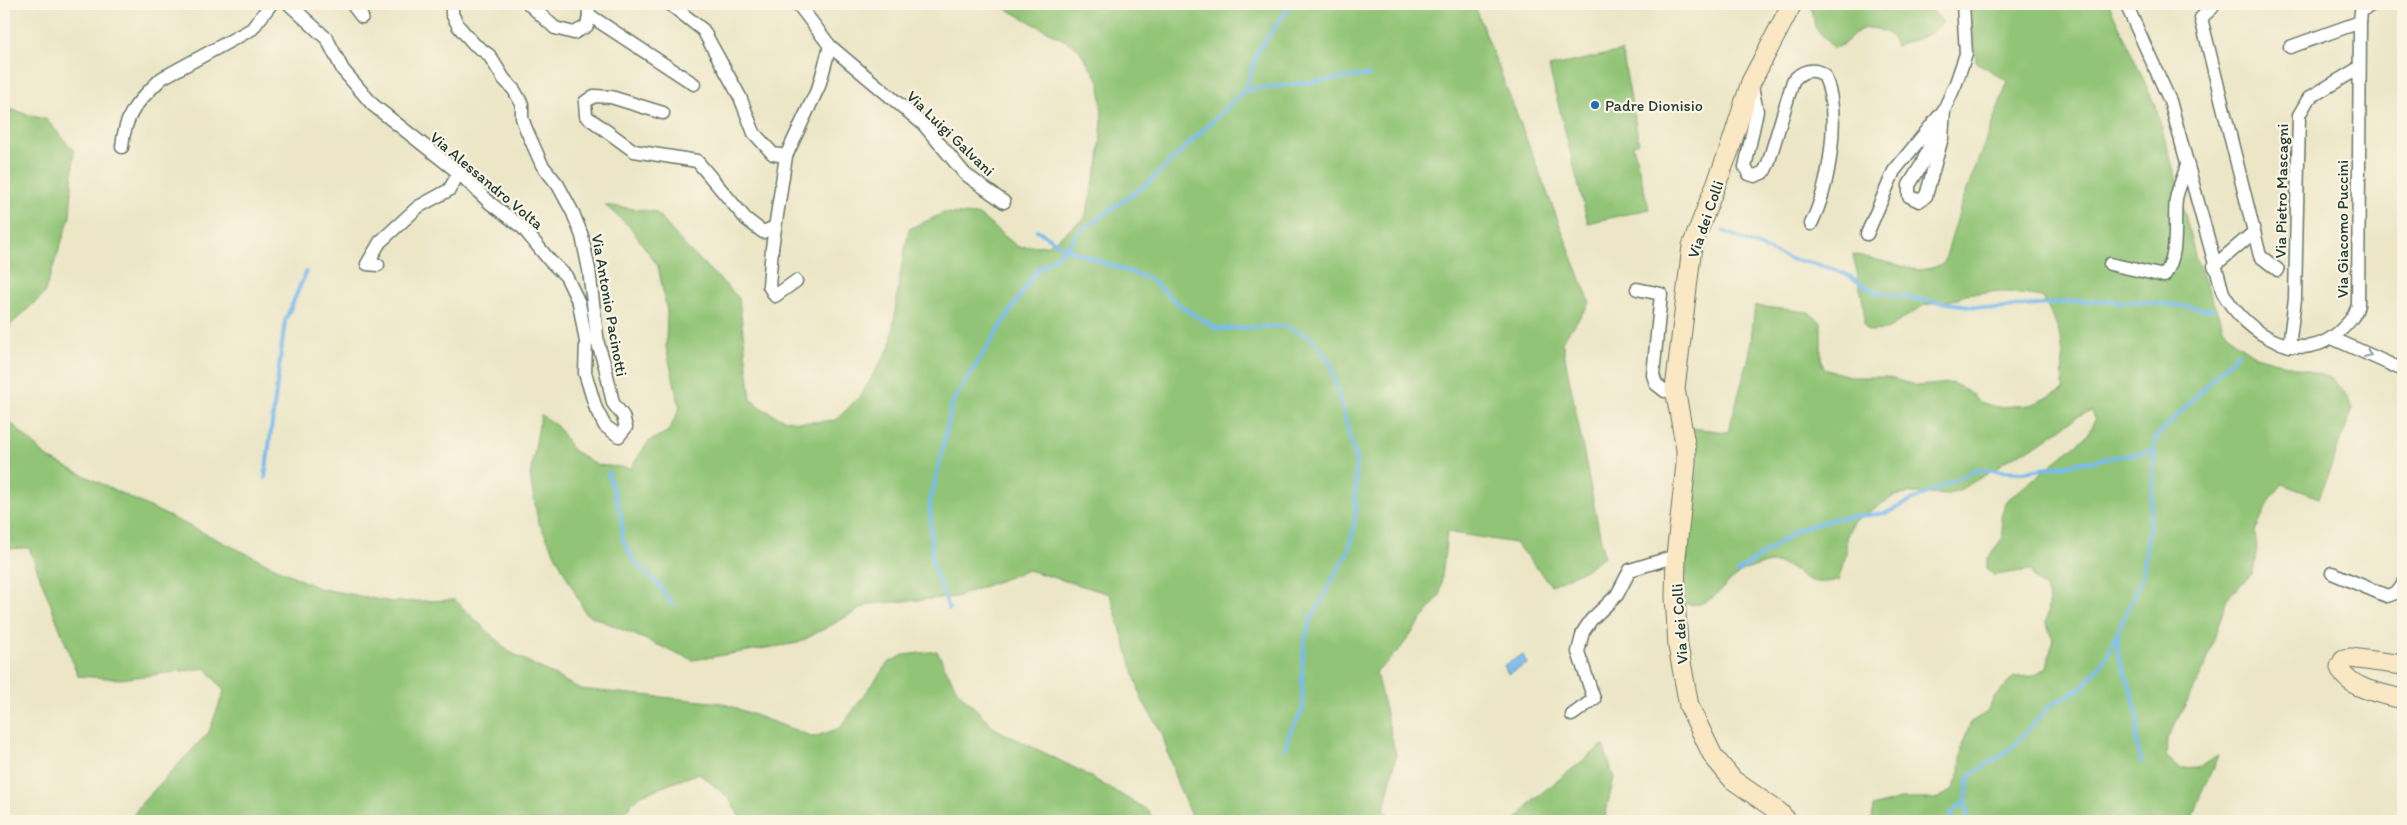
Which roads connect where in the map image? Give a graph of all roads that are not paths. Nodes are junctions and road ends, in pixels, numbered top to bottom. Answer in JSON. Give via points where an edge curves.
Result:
{"nodes":[{"id":1,"x":271,"y":4,"type":"edge"},
{"id":2,"x":289,"y":4,"type":"edge"},
{"id":3,"x":352,"y":4,"type":"edge"},
{"id":4,"x":452,"y":4,"type":"edge"},
{"id":5,"x":529,"y":4,"type":"edge"},
{"id":6,"x":670,"y":4,"type":"edge"},
{"id":7,"x":798,"y":4,"type":"edge"},
{"id":8,"x":1792,"y":4,"type":"edge"},
{"id":9,"x":1963,"y":4,"type":"edge"},
{"id":10,"x":2126,"y":4,"type":"edge"},
{"id":11,"x":2211,"y":4,"type":"edge"},
{"id":12,"x":2373,"y":4,"type":"edge"},
{"id":13,"x":589,"y":10,"type":"edge"},
{"id":14,"x":362,"y":17,"type":"dead end"},
{"id":15,"x":2360,"y":22,"type":"junction"},
{"id":16,"x":830,"y":46,"type":"junction"},
{"id":17,"x":2290,"y":47,"type":"dead end"},
{"id":18,"x":2359,"y":68,"type":"junction"},
{"id":19,"x":1751,"y":82,"type":"junction"},
{"id":20,"x":694,"y":84,"type":"dead end"},
{"id":21,"x":1944,"y":110,"type":"junction"},
{"id":22,"x":664,"y":113,"type":"dead end"},
{"id":23,"x":122,"y":147,"type":"dead end"},
{"id":24,"x":786,"y":156,"type":"junction"},
{"id":25,"x":2187,"y":165,"type":"junction"},
{"id":26,"x":459,"y":173,"type":"junction"},
{"id":27,"x":1004,"y":202,"type":"dead end"},
{"id":28,"x":1811,"y":224,"type":"dead end"},
{"id":29,"x":775,"y":228,"type":"junction"},
{"id":30,"x":2254,"y":232,"type":"junction"},
{"id":31,"x":1867,"y":234,"type":"dead end"},
{"id":32,"x":2110,"y":264,"type":"dead end"},
{"id":33,"x":378,"y":265,"type":"dead end"},
{"id":34,"x":2214,"y":266,"type":"junction"},
{"id":35,"x":2278,"y":270,"type":"dead end"},
{"id":36,"x":796,"y":281,"type":"dead end"},
{"id":37,"x":1637,"y":289,"type":"dead end"},
{"id":38,"x":2332,"y":338,"type":"junction"},
{"id":39,"x":2288,"y":346,"type":"junction"},
{"id":40,"x":2403,"y":370,"type":"edge"},
{"id":41,"x":1675,"y":389,"type":"junction"},
{"id":42,"x":619,"y":436,"type":"joint"},
{"id":43,"x":1676,"y":556,"type":"junction"},
{"id":44,"x":2332,"y":573,"type":"dead end"},
{"id":45,"x":2403,"y":584,"type":"edge"},
{"id":46,"x":2403,"y":665,"type":"edge"},
{"id":47,"x":2403,"y":699,"type":"edge"},
{"id":48,"x":1572,"y":715,"type":"dead end"},
{"id":49,"x":1787,"y":821,"type":"edge"}],
"edges":[{"from":1,"to":23,"type":"street","via":[[252,30],[162,78],[149,90],[129,116]]},
{"from":2,"to":26,"type":"street","name":"Via Alessandro Volta","via":[[327,39],[343,70],[373,105]]},
{"from":3,"to":14,"type":"street"},
{"from":4,"to":42,"type":"street","name":"Via Antonio Pacinotti","via":[[452,14],[459,26],[474,44],[490,55],[522,104],[522,118],[542,165],[558,184],[579,228],[589,270],[598,344],[613,404],[623,416],[626,427]]},
{"from":5,"to":13,"type":"street","via":[[556,28],[574,33],[587,26]]},
{"from":6,"to":24,"type":"street","via":[[703,30],[740,97],[754,133],[773,154]]},
{"from":7,"to":16,"type":"street","name":"Via Luigi Galvani"},
{"from":8,"to":19,"type":"street","name":"Via dei Colli"},
{"from":9,"to":21,"type":"street","via":[[1966,54]]},
{"from":10,"to":25,"type":"street","name":"Via Giacomo Puccini","via":[[2170,101]]},
{"from":11,"to":30,"type":"street","via":[[2212,8],[2201,18]]},
{"from":12,"to":15,"type":"street","via":[[2361,11]]},
{"from":13,"to":20,"type":"street"},
{"from":15,"to":17,"type":"street"},
{"from":15,"to":18,"type":"street","name":"Via Giacomo Puccini"},
{"from":16,"to":24,"type":"street","via":[[819,86]]},
{"from":16,"to":27,"type":"street","name":"Via Luigi Galvani","via":[[924,125],[966,174]]},
{"from":18,"to":38,"type":"street","name":"Via Giacomo Puccini","via":[[2358,305],[2350,320]]},
{"from":18,"to":39,"type":"street","name":"Via Pietro Mascagni","via":[[2309,98],[2299,115],[2295,299]]},
{"from":19,"to":28,"type":"street","name":"Via dei Colli","via":[[1758,111],[1746,167],[1749,174],[1755,176],[1762,174],[1767,167],[1793,81],[1799,74],[1813,71],[1824,75],[1831,111],[1831,150],[1823,197]]},
{"from":19,"to":41,"type":"street","name":"Via dei Colli","via":[[1692,246]]},
{"from":21,"to":21,"type":"street","via":[[1908,189],[1909,196],[1919,201],[1926,196],[1942,138]]},
{"from":21,"to":31,"type":"street","via":[[1894,171]]},
{"from":22,"to":29,"type":"street","via":[[611,97],[594,96],[585,102],[586,116],[634,151],[697,161],[746,219],[763,232]]},
{"from":24,"to":29,"type":"street"},
{"from":25,"to":32,"type":"street","via":[[2176,198],[2175,244],[2170,267],[2164,276]]},
{"from":25,"to":34,"type":"street","name":"Via Giacomo Puccini"},
{"from":26,"to":33,"type":"street","via":[[448,190],[418,208],[380,242],[367,264]]},
{"from":26,"to":42,"type":"street","name":"Via Alessandro Volta","via":[[490,203],[523,228],[566,276],[579,303],[586,342],[585,372],[596,408],[605,426]]},
{"from":29,"to":36,"type":"street","via":[[769,286],[775,296]]},
{"from":30,"to":34,"type":"street"},
{"from":30,"to":35,"type":"street","via":[[2260,256]]},
{"from":34,"to":39,"type":"street","name":"Via Giacomo Puccini","via":[[2223,293],[2237,312],[2266,337]]},
{"from":37,"to":41,"type":"street","via":[[1661,294],[1653,375],[1656,384],[1665,391]]},
{"from":38,"to":39,"type":"street","name":"Via Giacomo Puccini","via":[[2315,345]]},
{"from":38,"to":40,"type":"street","one_way":true},
{"from":41,"to":43,"type":"street","name":"Via dei Colli","via":[[1686,456]]},
{"from":43,"to":48,"type":"street","via":[[1630,570],[1616,595],[1583,632],[1578,652],[1594,700]]},
{"from":43,"to":49,"type":"street","name":"Via dei Colli","via":[[1678,646],[1690,706],[1713,756],[1733,780]]},
{"from":44,"to":45,"type":"street","via":[[2387,596],[2398,592]]},
{"from":46,"to":47,"type":"street","via":[[2351,658],[2344,659],[2340,667],[2342,674],[2355,683]]}]}
